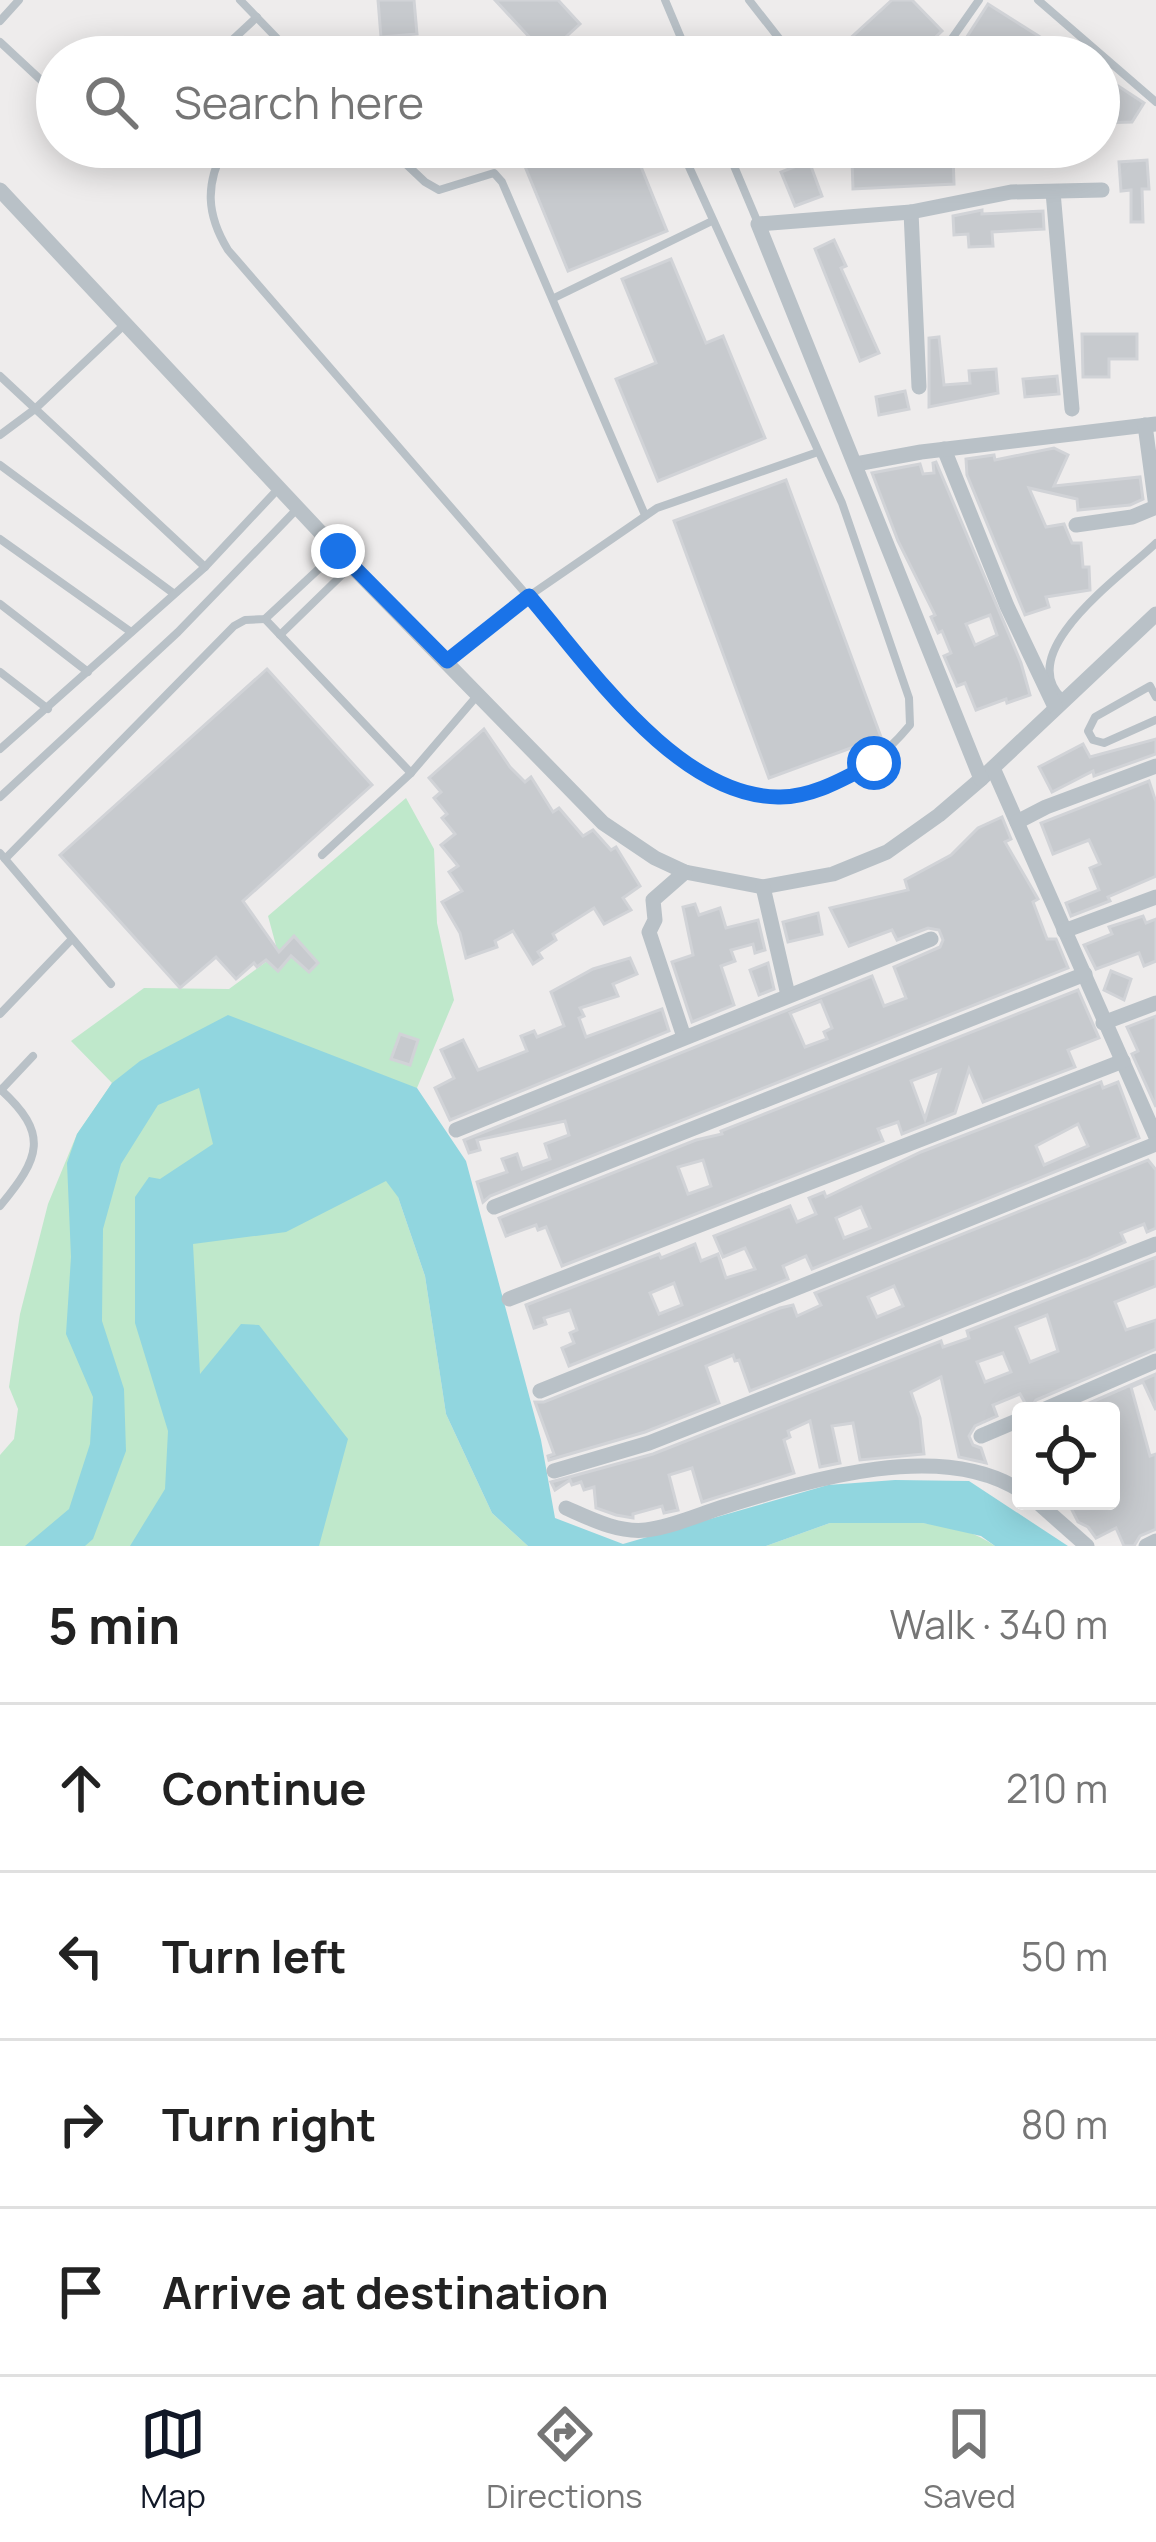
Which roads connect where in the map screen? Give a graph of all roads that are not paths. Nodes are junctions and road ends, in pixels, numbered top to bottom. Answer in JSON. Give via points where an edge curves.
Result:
{"nodes":[{"id":1,"x":18,"y":0,"type":"edge"},
{"id":2,"x":240,"y":0,"type":"edge"},
{"id":3,"x":664,"y":0,"type":"edge"},
{"id":4,"x":749,"y":0,"type":"edge"},
{"id":5,"x":979,"y":0,"type":"edge"},
{"id":6,"x":1038,"y":0,"type":"edge"},
{"id":7,"x":257,"y":17,"type":"junction"},
{"id":8,"x":0,"y":21,"type":"edge"},
{"id":9,"x":237,"y":36,"type":"edge"},
{"id":10,"x":276,"y":36,"type":"edge"},
{"id":11,"x":679,"y":36,"type":"edge"},
{"id":12,"x":777,"y":36,"type":"edge"},
{"id":13,"x":954,"y":36,"type":"edge"},
{"id":14,"x":1080,"y":36,"type":"edge"},
{"id":15,"x":0,"y":41,"type":"edge"},
{"id":16,"x":1120,"y":71,"type":"edge"},
{"id":17,"x":36,"y":75,"type":"edge"},
{"id":18,"x":1156,"y":102,"type":"edge"},
{"id":19,"x":217,"y":168,"type":"edge"},
{"id":20,"x":410,"y":168,"type":"edge"},
{"id":21,"x":689,"y":168,"type":"edge"},
{"id":22,"x":735,"y":168,"type":"edge"},
{"id":23,"x":0,"y":190,"type":"edge"},
{"id":24,"x":1102,"y":190,"type":"dead end"},
{"id":25,"x":1053,"y":192,"type":"junction"},
{"id":26,"x":911,"y":212,"type":"junction"},
{"id":27,"x":712,"y":221,"type":"junction"},
{"id":28,"x":758,"y":224,"type":"junction"},
{"id":29,"x":554,"y":298,"type":"junction"},
{"id":30,"x":125,"y":324,"type":"junction"},
{"id":31,"x":0,"y":376,"type":"edge"},
{"id":32,"x":920,"y":387,"type":"dead end"},
{"id":33,"x":35,"y":409,"type":"junction"},
{"id":34,"x":1072,"y":409,"type":"dead end"},
{"id":35,"x":1151,"y":425,"type":"edge"},
{"id":36,"x":0,"y":435,"type":"edge"},
{"id":37,"x":944,"y":449,"type":"junction"},
{"id":38,"x":818,"y":452,"type":"junction"},
{"id":39,"x":856,"y":464,"type":"junction"},
{"id":40,"x":0,"y":465,"type":"edge"},
{"id":41,"x":279,"y":488,"type":"junction"},
{"id":42,"x":298,"y":508,"type":"junction"},
{"id":43,"x":645,"y":515,"type":"junction"},
{"id":44,"x":1076,"y":525,"type":"dead end"},
{"id":45,"x":0,"y":538,"type":"edge"},
{"id":46,"x":1156,"y":543,"type":"edge"},
{"id":47,"x":338,"y":551,"type":"junction"},
{"id":48,"x":352,"y":566,"type":"junction"},
{"id":49,"x":205,"y":567,"type":"junction"},
{"id":50,"x":173,"y":593,"type":"junction"},
{"id":51,"x":529,"y":596,"type":"junction"},
{"id":52,"x":0,"y":604,"type":"edge"},
{"id":53,"x":1156,"y":614,"type":"edge"},
{"id":54,"x":265,"y":619,"type":"junction"},
{"id":55,"x":131,"y":632,"type":"junction"},
{"id":56,"x":280,"y":635,"type":"junction"},
{"id":57,"x":447,"y":661,"type":"junction"},
{"id":58,"x":0,"y":672,"type":"edge"},
{"id":59,"x":88,"y":672,"type":"junction"},
{"id":60,"x":479,"y":694,"type":"junction"},
{"id":61,"x":1156,"y":697,"type":"edge"},
{"id":62,"x":1059,"y":703,"type":"junction"},
{"id":63,"x":48,"y":709,"type":"junction"},
{"id":64,"x":1156,"y":720,"type":"edge"},
{"id":65,"x":0,"y":749,"type":"edge"},
{"id":66,"x":1156,"y":766,"type":"edge"},
{"id":67,"x":411,"y":773,"type":"junction"},
{"id":68,"x":987,"y":773,"type":"junction"},
{"id":69,"x":0,"y":796,"type":"edge"},
{"id":70,"x":1017,"y":822,"type":"junction"},
{"id":71,"x":322,"y":855,"type":"dead end"},
{"id":72,"x":2,"y":856,"type":"edge"},
{"id":73,"x":685,"y":872,"type":"junction"},
{"id":74,"x":763,"y":886,"type":"junction"},
{"id":75,"x":1156,"y":897,"type":"edge"},
{"id":76,"x":1064,"y":931,"type":"junction"},
{"id":77,"x":73,"y":938,"type":"junction"},
{"id":78,"x":931,"y":939,"type":"dead end"},
{"id":79,"x":1084,"y":974,"type":"junction"},
{"id":80,"x":111,"y":984,"type":"dead end"},
{"id":81,"x":788,"y":995,"type":"junction"},
{"id":82,"x":1156,"y":1003,"type":"edge"},
{"id":83,"x":0,"y":1014,"type":"edge"},
{"id":84,"x":1103,"y":1023,"type":"junction"},
{"id":85,"x":684,"y":1037,"type":"junction"},
{"id":86,"x":33,"y":1056,"type":"dead end"},
{"id":87,"x":1123,"y":1060,"type":"junction"},
{"id":88,"x":0,"y":1090,"type":"edge"},
{"id":89,"x":1152,"y":1117,"type":"edge"},
{"id":90,"x":456,"y":1130,"type":"dead end"},
{"id":91,"x":1156,"y":1141,"type":"edge"},
{"id":92,"x":0,"y":1206,"type":"edge"},
{"id":93,"x":494,"y":1207,"type":"dead end"},
{"id":94,"x":1156,"y":1244,"type":"edge"},
{"id":95,"x":508,"y":1299,"type":"dead end"},
{"id":96,"x":1156,"y":1361,"type":"edge"},
{"id":97,"x":540,"y":1391,"type":"dead end"},
{"id":98,"x":1062,"y":1402,"type":"edge"},
{"id":99,"x":1012,"y":1423,"type":"edge"},
{"id":100,"x":981,"y":1436,"type":"dead end"},
{"id":101,"x":554,"y":1471,"type":"dead end"},
{"id":102,"x":1012,"y":1485,"type":"edge"},
{"id":103,"x":566,"y":1508,"type":"dead end"},
{"id":104,"x":1046,"y":1510,"type":"edge"},
{"id":105,"x":1156,"y":1541,"type":"edge"},
{"id":106,"x":1087,"y":1546,"type":"edge"},
{"id":107,"x":1146,"y":1546,"type":"edge"}],
"edges":[{"from":1,"to":8,"type":"lane"},
{"from":2,"to":7,"type":"lane"},
{"from":3,"to":11,"type":"lane"},
{"from":4,"to":12,"type":"lane"},
{"from":5,"to":13,"type":"lane"},
{"from":6,"to":14,"type":"lane"},
{"from":7,"to":9,"type":"lane"},
{"from":7,"to":10,"type":"lane"},
{"from":15,"to":17,"type":"lane"},
{"from":16,"to":18,"type":"lane"},
{"from":19,"to":51,"type":"lane","via":[[209,205],[228,250]]},
{"from":20,"to":29,"type":"lane","via":[[439,190],[494,173]]},
{"from":21,"to":27,"type":"lane"},
{"from":22,"to":28,"type":"lane"},
{"from":23,"to":30,"type":"street"},
{"from":24,"to":25,"type":"street"},
{"from":25,"to":26,"type":"street"},
{"from":25,"to":34,"type":"street"},
{"from":26,"to":28,"type":"street"},
{"from":26,"to":32,"type":"street"},
{"from":27,"to":29,"type":"lane"},
{"from":27,"to":38,"type":"lane"},
{"from":28,"to":39,"type":"street"},
{"from":29,"to":43,"type":"lane"},
{"from":30,"to":33,"type":"lane"},
{"from":30,"to":41,"type":"street"},
{"from":31,"to":33,"type":"lane"},
{"from":33,"to":36,"type":"lane"},
{"from":33,"to":49,"type":"lane"},
{"from":35,"to":37,"type":"street"},
{"from":35,"to":44,"type":"street","via":[[1156,507]]},
{"from":37,"to":39,"type":"street"},
{"from":37,"to":62,"type":"street","via":[[1007,606]]},
{"from":38,"to":43,"type":"lane"},
{"from":38,"to":51,"type":"lane","via":[[909,698],[910,725],[874,763],[830,786],[779,798],[713,780],[669,751]]},
{"from":39,"to":68,"type":"street"},
{"from":40,"to":50,"type":"lane"},
{"from":41,"to":42,"type":"street"},
{"from":41,"to":49,"type":"lane"},
{"from":42,"to":47,"type":"street"},
{"from":42,"to":69,"type":"lane"},
{"from":43,"to":51,"type":"lane"},
{"from":45,"to":55,"type":"lane"},
{"from":46,"to":62,"type":"lane","via":[[1054,644],[1048,674]]},
{"from":47,"to":48,"type":"street"},
{"from":47,"to":54,"type":"lane"},
{"from":48,"to":56,"type":"lane"},
{"from":48,"to":57,"type":"street"},
{"from":49,"to":50,"type":"lane"},
{"from":50,"to":55,"type":"lane"},
{"from":51,"to":57,"type":"lane"},
{"from":52,"to":59,"type":"lane"},
{"from":53,"to":62,"type":"street"},
{"from":54,"to":56,"type":"lane"},
{"from":54,"to":72,"type":"lane","via":[[234,626]]},
{"from":55,"to":59,"type":"lane"},
{"from":56,"to":67,"type":"lane"},
{"from":57,"to":60,"type":"street"},
{"from":58,"to":63,"type":"lane"},
{"from":59,"to":63,"type":"lane"},
{"from":60,"to":67,"type":"lane"},
{"from":60,"to":73,"type":"street","via":[[603,823]]},
{"from":61,"to":64,"type":"lane","via":[[1150,686],[1095,717],[1088,731],[1104,742]]},
{"from":62,"to":68,"type":"street"},
{"from":63,"to":65,"type":"lane"},
{"from":66,"to":70,"type":"street"},
{"from":67,"to":71,"type":"lane"},
{"from":68,"to":70,"type":"street"},
{"from":68,"to":74,"type":"street","via":[[887,852],[833,874]]},
{"from":70,"to":76,"type":"street"},
{"from":72,"to":77,"type":"lane"},
{"from":73,"to":74,"type":"street"},
{"from":73,"to":85,"type":"street","via":[[653,900],[649,932]]},
{"from":74,"to":81,"type":"street"},
{"from":75,"to":76,"type":"street"},
{"from":76,"to":79,"type":"street"},
{"from":77,"to":80,"type":"lane"},
{"from":77,"to":83,"type":"lane"},
{"from":78,"to":81,"type":"street"},
{"from":79,"to":84,"type":"street"},
{"from":79,"to":93,"type":"street"},
{"from":81,"to":85,"type":"street"},
{"from":82,"to":84,"type":"street"},
{"from":84,"to":87,"type":"street"},
{"from":85,"to":90,"type":"street"},
{"from":86,"to":88,"type":"lane"},
{"from":87,"to":89,"type":"street"},
{"from":87,"to":95,"type":"street"},
{"from":88,"to":92,"type":"lane","via":[[24,1111],[36,1144]]},
{"from":89,"to":91,"type":"street"},
{"from":91,"to":97,"type":"street"},
{"from":94,"to":101,"type":"street","via":[[649,1443]]},
{"from":96,"to":98,"type":"street"},
{"from":99,"to":100,"type":"street"},
{"from":102,"to":103,"type":"street","via":[[954,1466],[880,1469],[644,1530]]},
{"from":104,"to":106,"type":"street"},
{"from":105,"to":107,"type":"street"}]}
